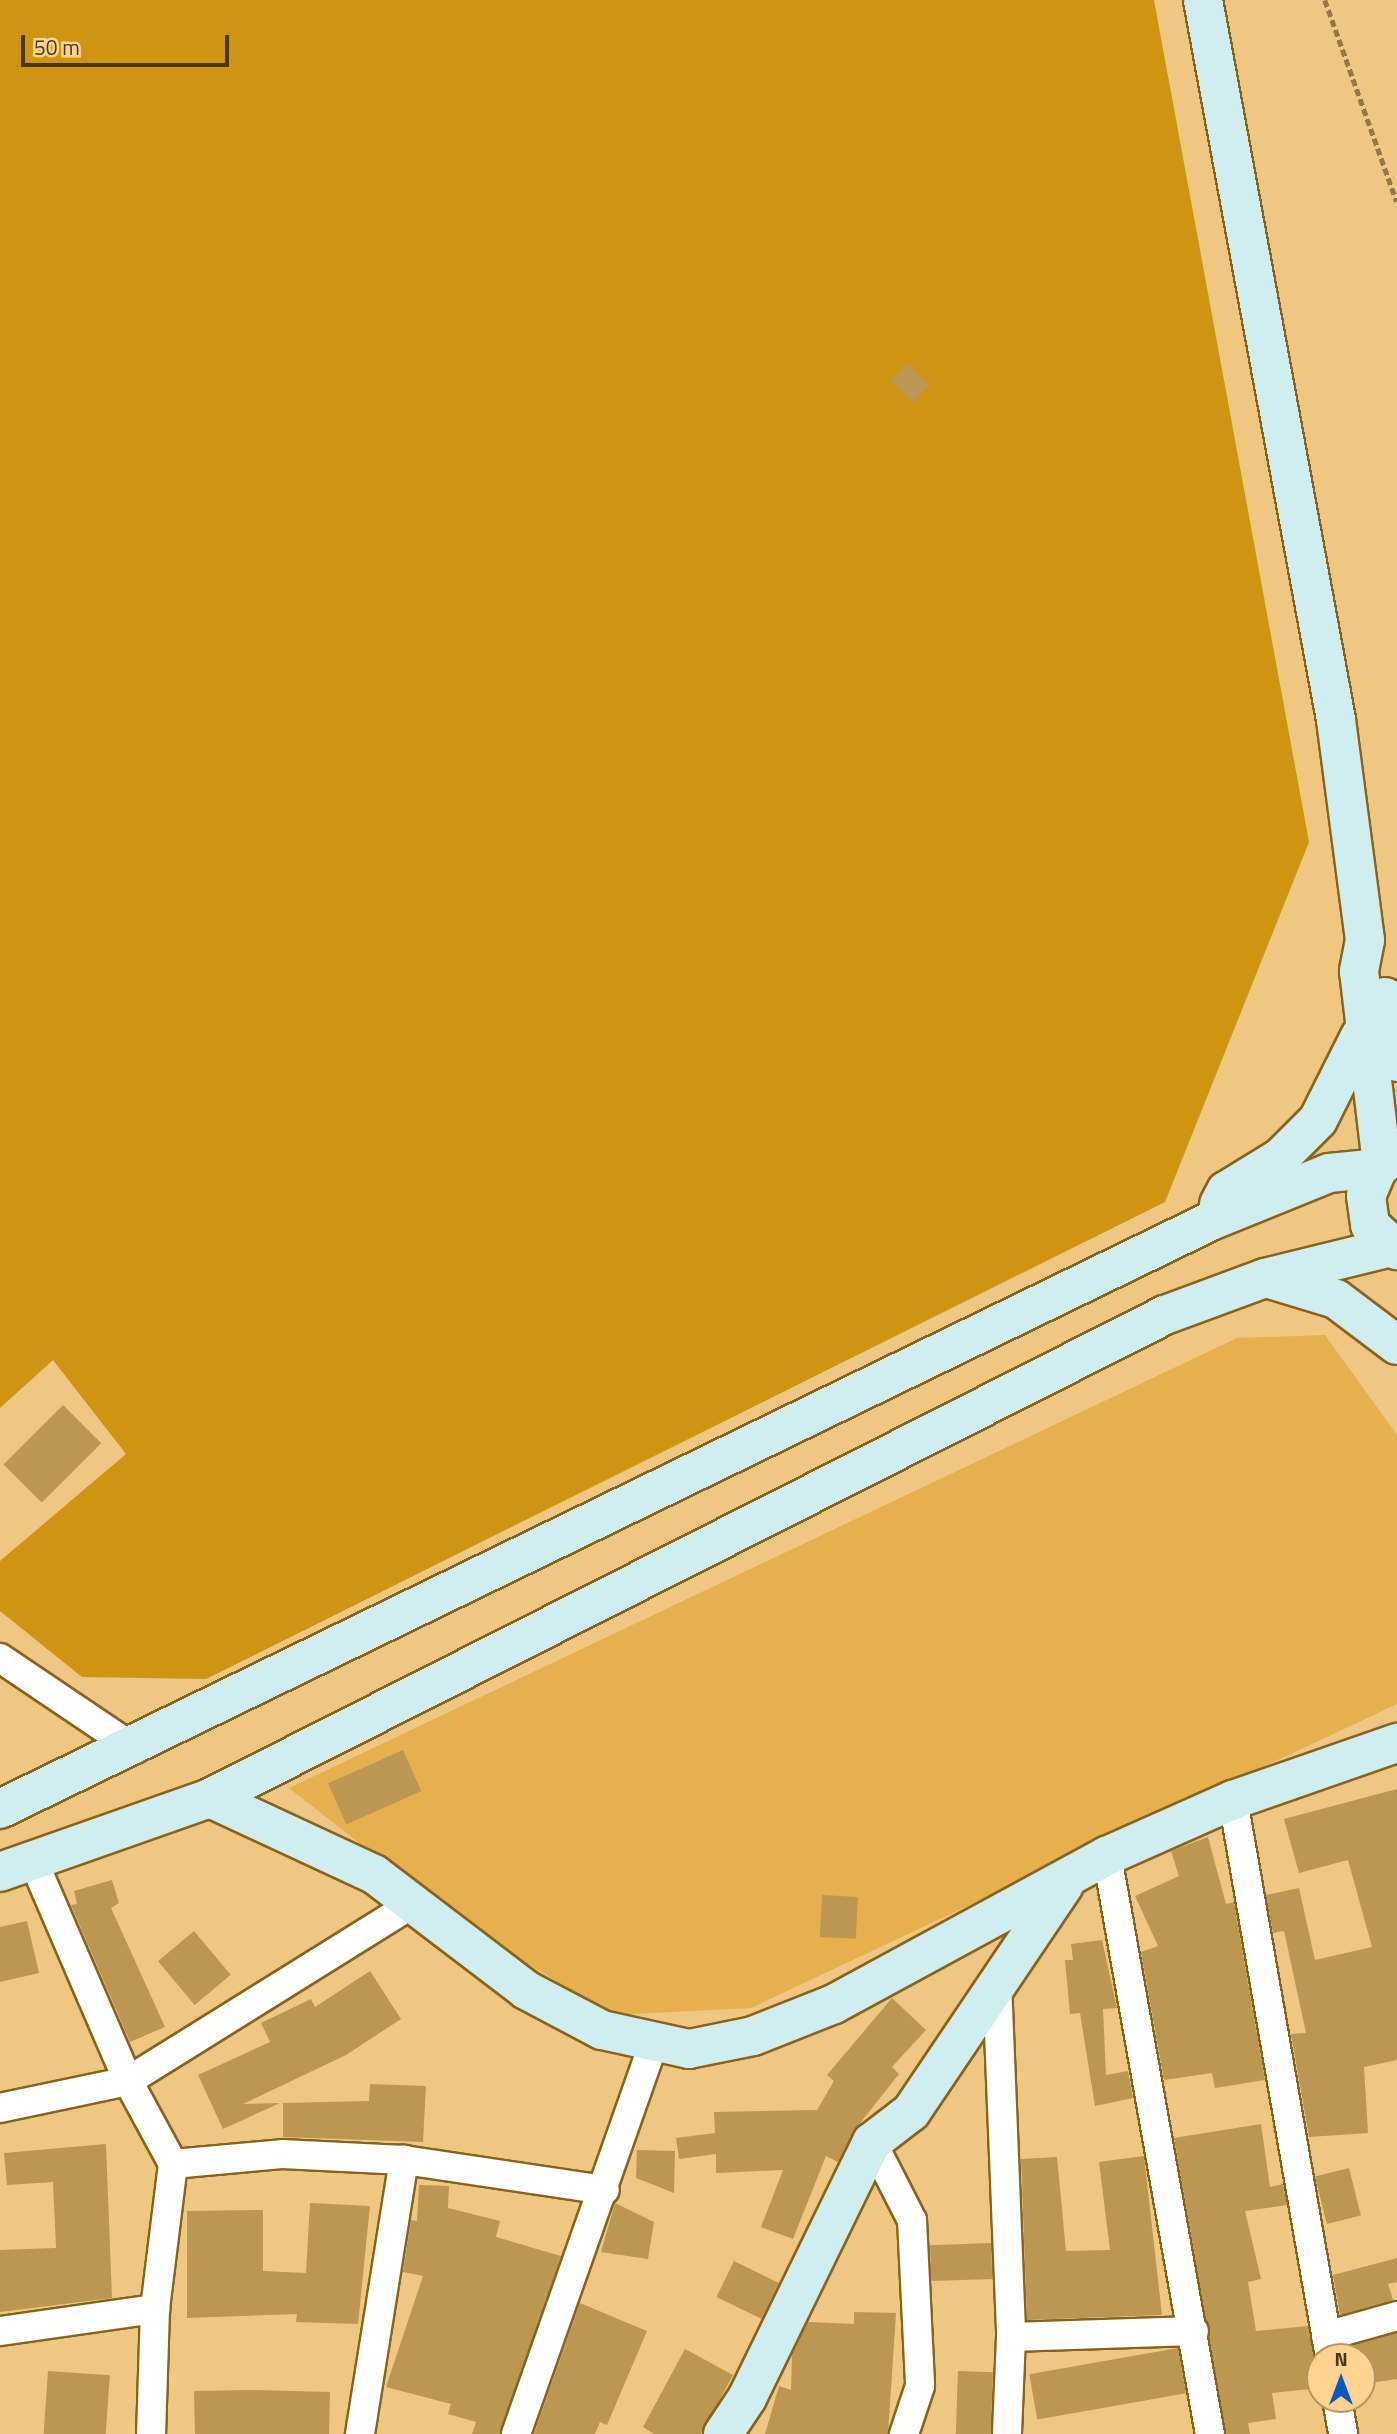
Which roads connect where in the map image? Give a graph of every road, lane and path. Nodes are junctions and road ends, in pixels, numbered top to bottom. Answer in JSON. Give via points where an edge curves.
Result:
{"nodes":[{"id":1,"x":1203,"y":0,"type":"edge"},
{"id":2,"x":1325,"y":0,"type":"edge"},
{"id":3,"x":1397,"y":202,"type":"edge"},
{"id":4,"x":1365,"y":940,"type":"junction"},
{"id":5,"x":1390,"y":995,"type":"edge"},
{"id":6,"x":1364,"y":1024,"type":"junction"},
{"id":7,"x":1397,"y":1062,"type":"edge"},
{"id":8,"x":1385,"y":1163,"type":"edge"},
{"id":9,"x":1210,"y":1221,"type":"junction"},
{"id":10,"x":1394,"y":1248,"type":"edge"},
{"id":11,"x":1265,"y":1278,"type":"junction"},
{"id":12,"x":1397,"y":1345,"type":"edge"},
{"id":13,"x":2,"y":1656,"type":"edge"},
{"id":14,"x":1397,"y":1743,"type":"edge"},
{"id":15,"x":135,"y":1749,"type":"junction"},
{"id":16,"x":211,"y":1798,"type":"junction"},
{"id":17,"x":1233,"y":1800,"type":"junction"},
{"id":18,"x":0,"y":1809,"type":"edge"},
{"id":19,"x":1107,"y":1856,"type":"junction"},
{"id":20,"x":16,"y":1865,"type":"edge"},
{"id":21,"x":1067,"y":1880,"type":"junction"},
{"id":22,"x":412,"y":1904,"type":"junction"},
{"id":23,"x":997,"y":1979,"type":"junction"},
{"id":24,"x":654,"y":2042,"type":"junction"},
{"id":25,"x":128,"y":2081,"type":"junction"},
{"id":26,"x":0,"y":2108,"type":"edge"},
{"id":27,"x":872,"y":2143,"type":"junction"},
{"id":28,"x":404,"y":2160,"type":"junction"},
{"id":29,"x":173,"y":2164,"type":"junction"},
{"id":30,"x":605,"y":2190,"type":"junction"},
{"id":31,"x":155,"y":2309,"type":"junction"},
{"id":32,"x":1397,"y":2316,"type":"edge"},
{"id":33,"x":0,"y":2331,"type":"edge"},
{"id":34,"x":1194,"y":2332,"type":"junction"},
{"id":35,"x":1011,"y":2337,"type":"junction"},
{"id":36,"x":1327,"y":2343,"type":"edge"},
{"id":37,"x":1335,"y":2343,"type":"edge"},
{"id":38,"x":1339,"y":2413,"type":"edge"},
{"id":39,"x":746,"y":2416,"type":"edge"},
{"id":40,"x":151,"y":2434,"type":"edge"},
{"id":41,"x":360,"y":2434,"type":"edge"},
{"id":42,"x":516,"y":2434,"type":"edge"},
{"id":43,"x":723,"y":2434,"type":"edge"},
{"id":44,"x":904,"y":2434,"type":"edge"},
{"id":45,"x":1007,"y":2434,"type":"edge"},
{"id":46,"x":1210,"y":2434,"type":"edge"},
{"id":47,"x":1343,"y":2434,"type":"edge"}],
"edges":[{"from":1,"to":4,"type":"street","via":[[1336,720]]},
{"from":2,"to":3,"type":"path"},
{"from":4,"to":5,"type":"street"},
{"from":4,"to":6,"type":"street","via":[[1359,971]]},
{"from":5,"to":7,"type":"street"},
{"from":6,"to":8,"type":"street"},
{"from":6,"to":9,"type":"street","via":[[1345,1078],[1318,1120],[1281,1157],[1226,1191]]},
{"from":8,"to":9,"type":"street","via":[[1329,1172]]},
{"from":8,"to":10,"type":"street","via":[[1366,1211]]},
{"from":9,"to":15,"type":"street"},
{"from":10,"to":11,"type":"street"},
{"from":11,"to":12,"type":"street","via":[[1336,1299]]},
{"from":11,"to":16,"type":"street","via":[[1165,1315]]},
{"from":13,"to":15,"type":"street"},
{"from":14,"to":17,"type":"street"},
{"from":15,"to":18,"type":"street"},
{"from":16,"to":20,"type":"street"},
{"from":16,"to":22,"type":"street","via":[[374,1874]]},
{"from":17,"to":19,"type":"street"},
{"from":17,"to":36,"type":"street"},
{"from":19,"to":21,"type":"street"},
{"from":19,"to":34,"type":"street"},
{"from":20,"to":25,"type":"street"},
{"from":21,"to":23,"type":"street"},
{"from":21,"to":24,"type":"street","via":[[834,2004],[753,2036],[689,2049]]},
{"from":22,"to":24,"type":"street","via":[[526,1990],[602,2030]]},
{"from":22,"to":25,"type":"street"},
{"from":23,"to":27,"type":"street","via":[[911,2112]]},
{"from":23,"to":35,"type":"street"},
{"from":24,"to":30,"type":"street"},
{"from":25,"to":26,"type":"street"},
{"from":25,"to":29,"type":"street"},
{"from":27,"to":39,"type":"street"},
{"from":27,"to":44,"type":"street","via":[[912,2220],[920,2386]]},
{"from":28,"to":29,"type":"street","via":[[282,2154]]},
{"from":28,"to":30,"type":"street"},
{"from":28,"to":41,"type":"street"},
{"from":29,"to":31,"type":"street"},
{"from":30,"to":42,"type":"street"},
{"from":31,"to":33,"type":"street"},
{"from":31,"to":40,"type":"street"},
{"from":32,"to":37,"type":"street"},
{"from":34,"to":35,"type":"street"},
{"from":34,"to":46,"type":"street"},
{"from":35,"to":45,"type":"street"},
{"from":38,"to":47,"type":"street"},
{"from":39,"to":43,"type":"street"}]}
